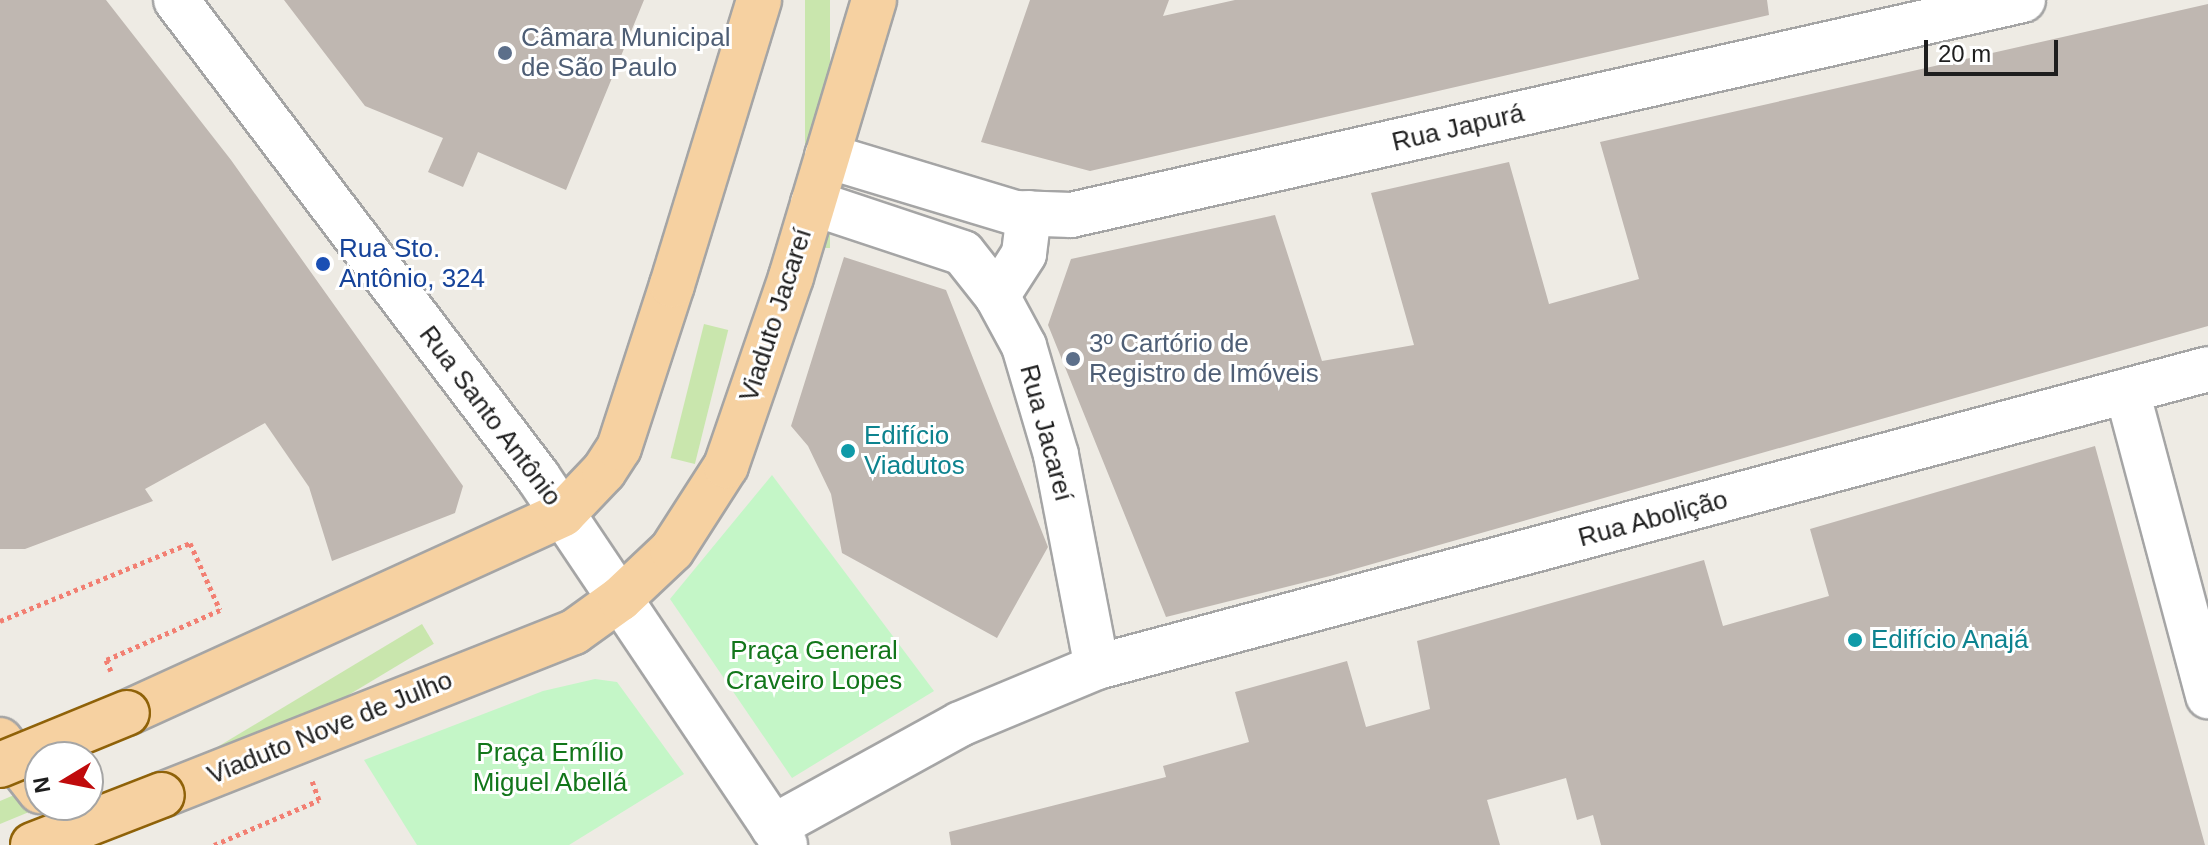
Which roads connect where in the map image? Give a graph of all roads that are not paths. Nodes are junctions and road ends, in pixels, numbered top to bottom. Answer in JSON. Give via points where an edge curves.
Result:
{"nodes":[{"id":1,"x":176,"y":0,"type":"edge"},
{"id":2,"x":759,"y":0,"type":"edge"},
{"id":3,"x":874,"y":0,"type":"edge"},
{"id":4,"x":2023,"y":0,"type":"edge"},
{"id":5,"x":827,"y":156,"type":"junction"},
{"id":6,"x":894,"y":174,"type":"junction"},
{"id":7,"x":813,"y":203,"type":"junction"},
{"id":8,"x":1029,"y":213,"type":"junction"},
{"id":9,"x":878,"y":221,"type":"junction"},
{"id":10,"x":997,"y":296,"type":"junction"},
{"id":11,"x":2208,"y":369,"type":"edge"},
{"id":12,"x":2127,"y":391,"type":"junction"},
{"id":13,"x":563,"y":514,"type":"junction"},
{"id":14,"x":620,"y":599,"type":"junction"},
{"id":15,"x":1097,"y":667,"type":"junction"},
{"id":16,"x":2208,"y":696,"type":"edge"},
{"id":17,"x":0,"y":740,"type":"edge"},
{"id":18,"x":0,"y":765,"type":"edge"},
{"id":19,"x":24,"y":771,"type":"edge"},
{"id":20,"x":64,"y":821,"type":"edge"},
{"id":21,"x":779,"y":836,"type":"edge"},
{"id":22,"x":33,"y":845,"type":"edge"},
{"id":23,"x":83,"y":845,"type":"edge"}],
"edges":[{"from":1,"to":13,"type":"street","name":"Rua Santo Antônio"},
{"from":2,"to":13,"type":"main road","via":[[619,448]]},
{"from":3,"to":5,"type":"main road","name":"Viaduto Jacareí"},
{"from":4,"to":8,"type":"street","name":"Rua Japurá","via":[[1071,215]]},
{"from":5,"to":6,"type":"street","name":"Rua Japurá"},
{"from":5,"to":7,"type":"main road","name":"Viaduto Jacareí"},
{"from":6,"to":8,"type":"street","name":"Rua Japurá"},
{"from":6,"to":9,"type":"street"},
{"from":7,"to":9,"type":"street"},
{"from":7,"to":14,"type":"main road","name":"Viaduto Jacareí","via":[[726,466],[672,550]]},
{"from":8,"to":10,"type":"street","via":[[1024,254]]},
{"from":9,"to":10,"type":"street","via":[[963,253]]},
{"from":10,"to":15,"type":"street","name":"Rua Jacareí","via":[[1024,346],[1056,455]]},
{"from":11,"to":12,"type":"street","name":"Rua Abolição"},
{"from":12,"to":15,"type":"street","name":"Rua Abolição"},
{"from":12,"to":16,"type":"street"},
{"from":13,"to":14,"type":"street","name":"Rua Santo Antônio"},
{"from":13,"to":18,"type":"main road","bridge":true,"via":[[127,713]]},
{"from":14,"to":21,"type":"street","name":"Rua Santo Antônio"},
{"from":14,"to":22,"type":"main road","name":"Viaduto Nove de Julho","bridge":true,"via":[[574,632]]},
{"from":15,"to":21,"type":"street","via":[[960,724]]},
{"from":17,"to":19,"type":"main road"},
{"from":20,"to":23,"type":"main road"}]}
